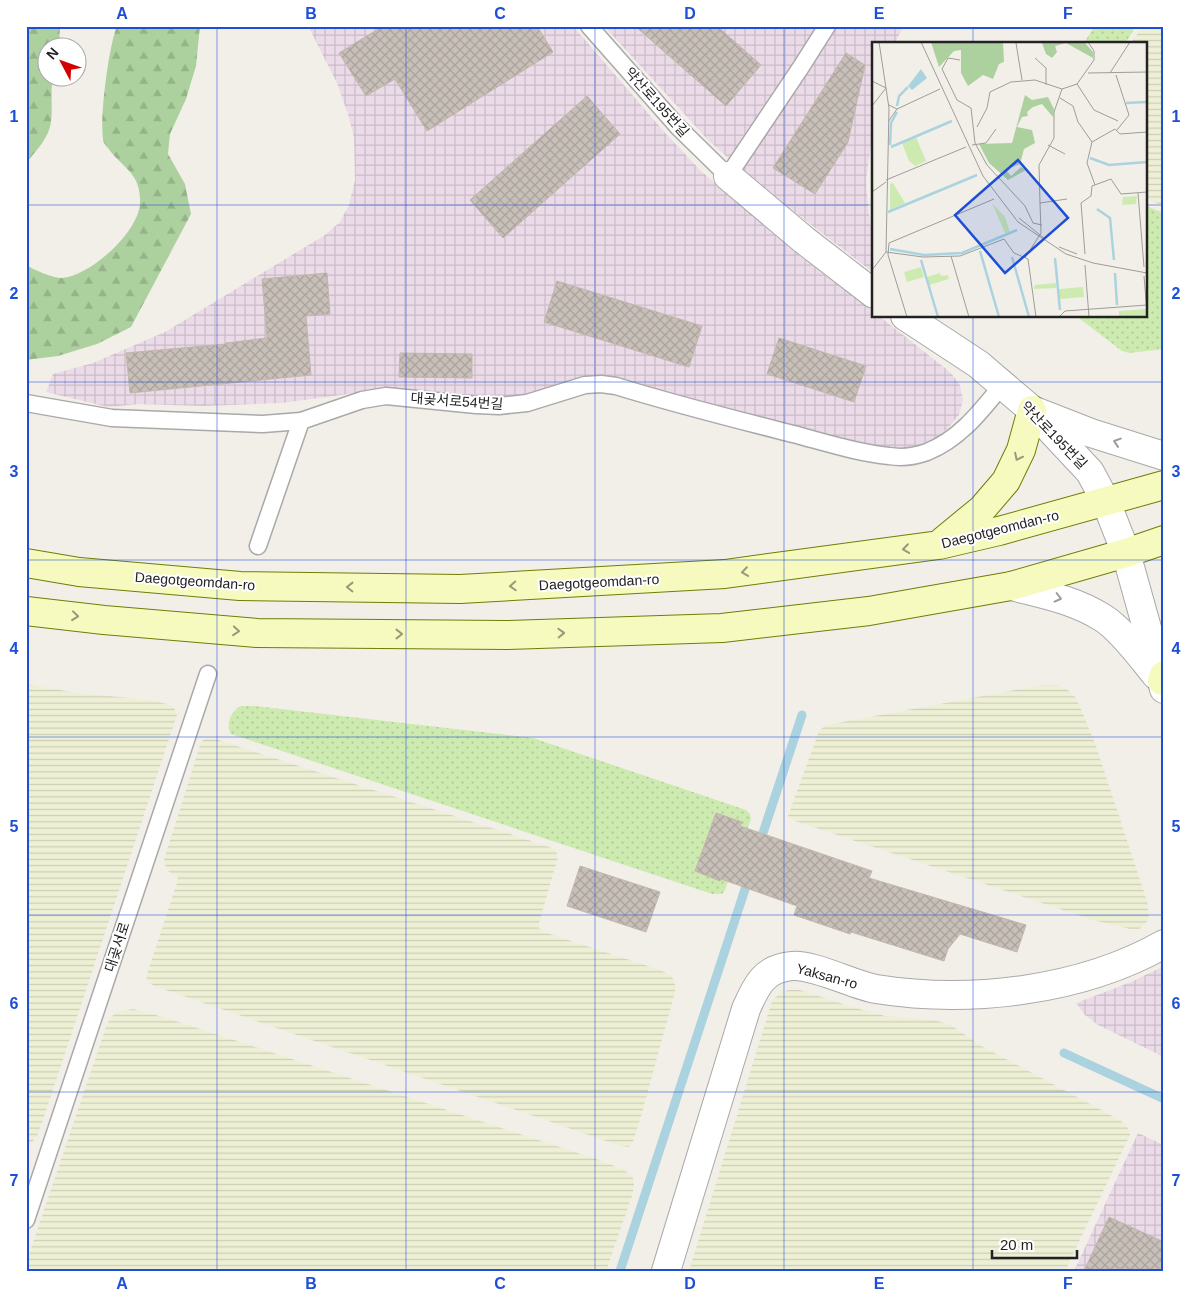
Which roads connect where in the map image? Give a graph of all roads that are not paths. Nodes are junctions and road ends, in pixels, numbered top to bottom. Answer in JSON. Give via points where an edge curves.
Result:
{"nodes":[{"id":1,"x":589,"y":26,"type":"edge"},
{"id":2,"x":827,"y":26,"type":"edge"},
{"id":3,"x":728,"y":176,"type":"junction"},
{"id":4,"x":872,"y":292,"type":"edge"},
{"id":5,"x":908,"y":318,"type":"edge"},
{"id":6,"x":1003,"y":384,"type":"junction"},
{"id":7,"x":26,"y":403,"type":"edge"},
{"id":8,"x":1032,"y":410,"type":"junction"},
{"id":9,"x":301,"y":421,"type":"junction"},
{"id":10,"x":1164,"y":456,"type":"edge"},
{"id":11,"x":1164,"y":485,"type":"edge"},
{"id":12,"x":1106,"y":502,"type":"junction"},
{"id":13,"x":1164,"y":540,"type":"edge"},
{"id":14,"x":939,"y":545,"type":"junction"},
{"id":15,"x":258,"y":546,"type":"dead end"},
{"id":16,"x":1126,"y":553,"type":"junction"},
{"id":17,"x":26,"y":563,"type":"edge"},
{"id":18,"x":1011,"y":586,"type":"junction"},
{"id":19,"x":26,"y":611,"type":"edge"},
{"id":20,"x":208,"y":674,"type":"dead end"},
{"id":21,"x":1163,"y":682,"type":"edge"},
{"id":22,"x":1164,"y":944,"type":"edge"},
{"id":23,"x":26,"y":1220,"type":"edge"},
{"id":24,"x":666,"y":1271,"type":"edge"}],
"edges":[{"from":1,"to":3,"type":"lane","name":"약산로195번길","via":[[678,127]]},
{"from":2,"to":3,"type":"lane"},
{"from":3,"to":4,"type":"street","name":"약산로195번길"},
{"from":5,"to":6,"type":"street","name":"약산로195번길"},
{"from":6,"to":8,"type":"street","name":"약산로195번길"},
{"from":6,"to":9,"type":"lane","name":"대곶서로54번길","via":[[962,431],[948,441],[926,452],[891,457],[601,384],[585,385],[527,403],[499,406],[386,396],[362,400]]},
{"from":7,"to":9,"type":"lane","name":"대곶서로54번길","via":[[138,420],[264,424]]},
{"from":10,"to":8,"type":"street","one_way":true},
{"from":8,"to":12,"type":"street","name":"약산로195번길","via":[[1090,472]]},
{"from":8,"to":14,"type":"main road","one_way":true,"via":[[1021,450],[1006,481],[982,509]]},
{"from":9,"to":15,"type":"lane"},
{"from":11,"to":12,"type":"main road","name":"Daegotgeomdan-ro"},
{"from":12,"to":14,"type":"main road","name":"Daegotgeomdan-ro"},
{"from":12,"to":16,"type":"street","name":"약산로195번길"},
{"from":13,"to":16,"type":"main road"},
{"from":14,"to":17,"type":"main road","name":"Daegotgeomdan-ro","one_way":true,"via":[[725,574],[460,589],[240,586],[79,572]]},
{"from":16,"to":18,"type":"main road"},
{"from":16,"to":21,"type":"street","name":"약산로195번길"},
{"from":19,"to":18,"type":"main road","one_way":true,"via":[[257,633],[507,635],[722,628],[869,611]]},
{"from":18,"to":21,"type":"street","one_way":true,"via":[[1071,601],[1104,618]]},
{"from":20,"to":23,"type":"lane","name":"대곶서로"},
{"from":22,"to":24,"type":"street","name":"Yaksan-ro","via":[[1082,979],[997,992],[905,994],[871,988],[794,965],[779,968],[764,977],[754,989],[746,1009]]}]}
